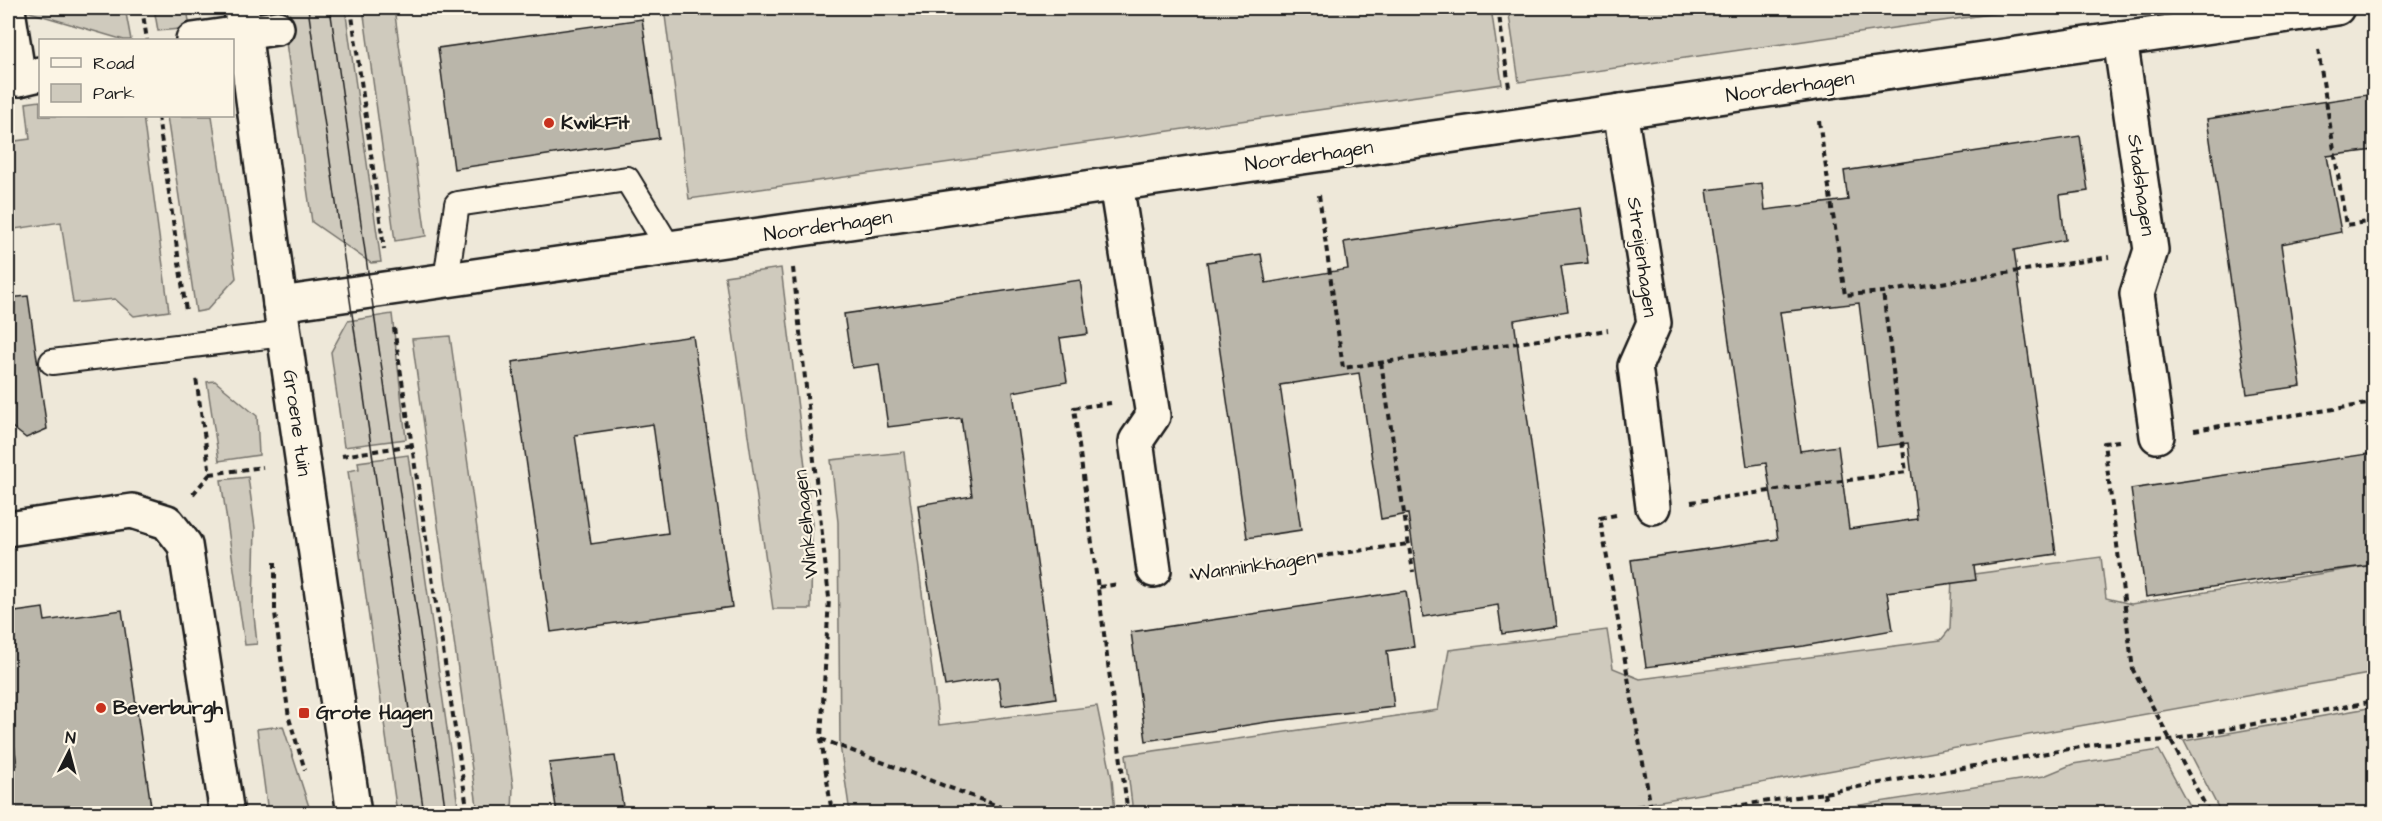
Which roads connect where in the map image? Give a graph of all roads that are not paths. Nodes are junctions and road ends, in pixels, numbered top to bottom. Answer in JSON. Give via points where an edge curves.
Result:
{"nodes":[{"id":1,"x":2324,"y":9,"type":"edge"},
{"id":2,"x":8,"y":10,"type":"edge"},
{"id":3,"x":254,"y":22,"type":"edge"},
{"id":4,"x":196,"y":39,"type":"edge"},
{"id":5,"x":2120,"y":39,"type":"junction"},
{"id":6,"x":30,"y":76,"type":"edge"},
{"id":7,"x":1620,"y":111,"type":"junction"},
{"id":8,"x":1116,"y":184,"type":"junction"},
{"id":9,"x":669,"y":248,"type":"junction"},
{"id":10,"x":446,"y":280,"type":"junction"},
{"id":11,"x":282,"y":319,"type":"junction"},
{"id":12,"x":52,"y":363,"type":"dead end"},
{"id":13,"x":2157,"y":436,"type":"road end"},
{"id":14,"x":1653,"y":507,"type":"road end"},
{"id":15,"x":8,"y":530,"type":"edge"},
{"id":16,"x":1154,"y":570,"type":"dead end"},
{"id":17,"x":227,"y":813,"type":"edge"},
{"id":18,"x":354,"y":813,"type":"edge"}],
"edges":[{"from":1,"to":5,"type":"street","name":"Noorderhagen"},
{"from":2,"to":6,"type":"street"},
{"from":3,"to":4,"type":"street","name":"Groene tuin"},
{"from":3,"to":11,"type":"street","name":"Groene tuin"},
{"from":5,"to":7,"type":"street","name":"Noorderhagen"},
{"from":5,"to":13,"type":"street","name":"Stadshagen","via":[[2151,250],[2137,294]]},
{"from":7,"to":8,"type":"street","name":"Noorderhagen"},
{"from":7,"to":14,"type":"street","name":"Streijenhagen","via":[[1654,324],[1635,366]]},
{"from":8,"to":9,"type":"street","name":"Noorderhagen"},
{"from":8,"to":16,"type":"street","via":[[1154,416],[1136,441]]},
{"from":9,"to":10,"type":"street","name":"Noorderhagen"},
{"from":9,"to":10,"type":"lane","via":[[627,179],[457,204]]},
{"from":10,"to":11,"type":"street","name":"Noorderhagen","via":[[389,289]]},
{"from":11,"to":12,"type":"lane"},
{"from":11,"to":18,"type":"street","name":"Groene tuin"},
{"from":15,"to":17,"type":"street","via":[[132,511],[167,522],[185,545]]}]}
